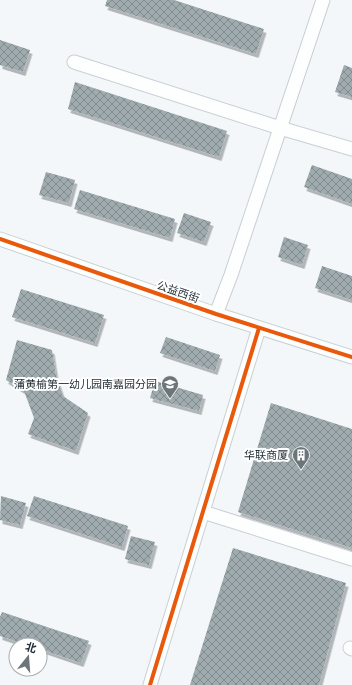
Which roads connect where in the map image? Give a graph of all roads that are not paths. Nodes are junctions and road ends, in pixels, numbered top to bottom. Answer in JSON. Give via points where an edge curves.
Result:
{"nodes":[{"id":1,"x":323,"y":0,"type":"edge"},
{"id":2,"x":74,"y":62,"type":"dead end"},
{"id":3,"x":280,"y":128,"type":"junction"},
{"id":4,"x":352,"y":149,"type":"edge"},
{"id":5,"x":0,"y":239,"type":"edge"},
{"id":6,"x":216,"y":314,"type":"junction"},
{"id":7,"x":259,"y":328,"type":"junction"},
{"id":8,"x":352,"y":357,"type":"edge"},
{"id":9,"x":203,"y":512,"type":"junction"},
{"id":10,"x":352,"y":559,"type":"edge"},
{"id":11,"x":150,"y":685,"type":"edge"}],
"edges":[{"from":1,"to":3,"type":"street"},
{"from":2,"to":3,"type":"street"},
{"from":3,"to":4,"type":"street"},
{"from":3,"to":6,"type":"street"},
{"from":5,"to":6,"type":"street","name":"公益西街"},
{"from":6,"to":7,"type":"street","name":"公益西街"},
{"from":7,"to":8,"type":"street","name":"公益西街"},
{"from":7,"to":9,"type":"street"},
{"from":9,"to":10,"type":"street"},
{"from":9,"to":11,"type":"street"}]}
